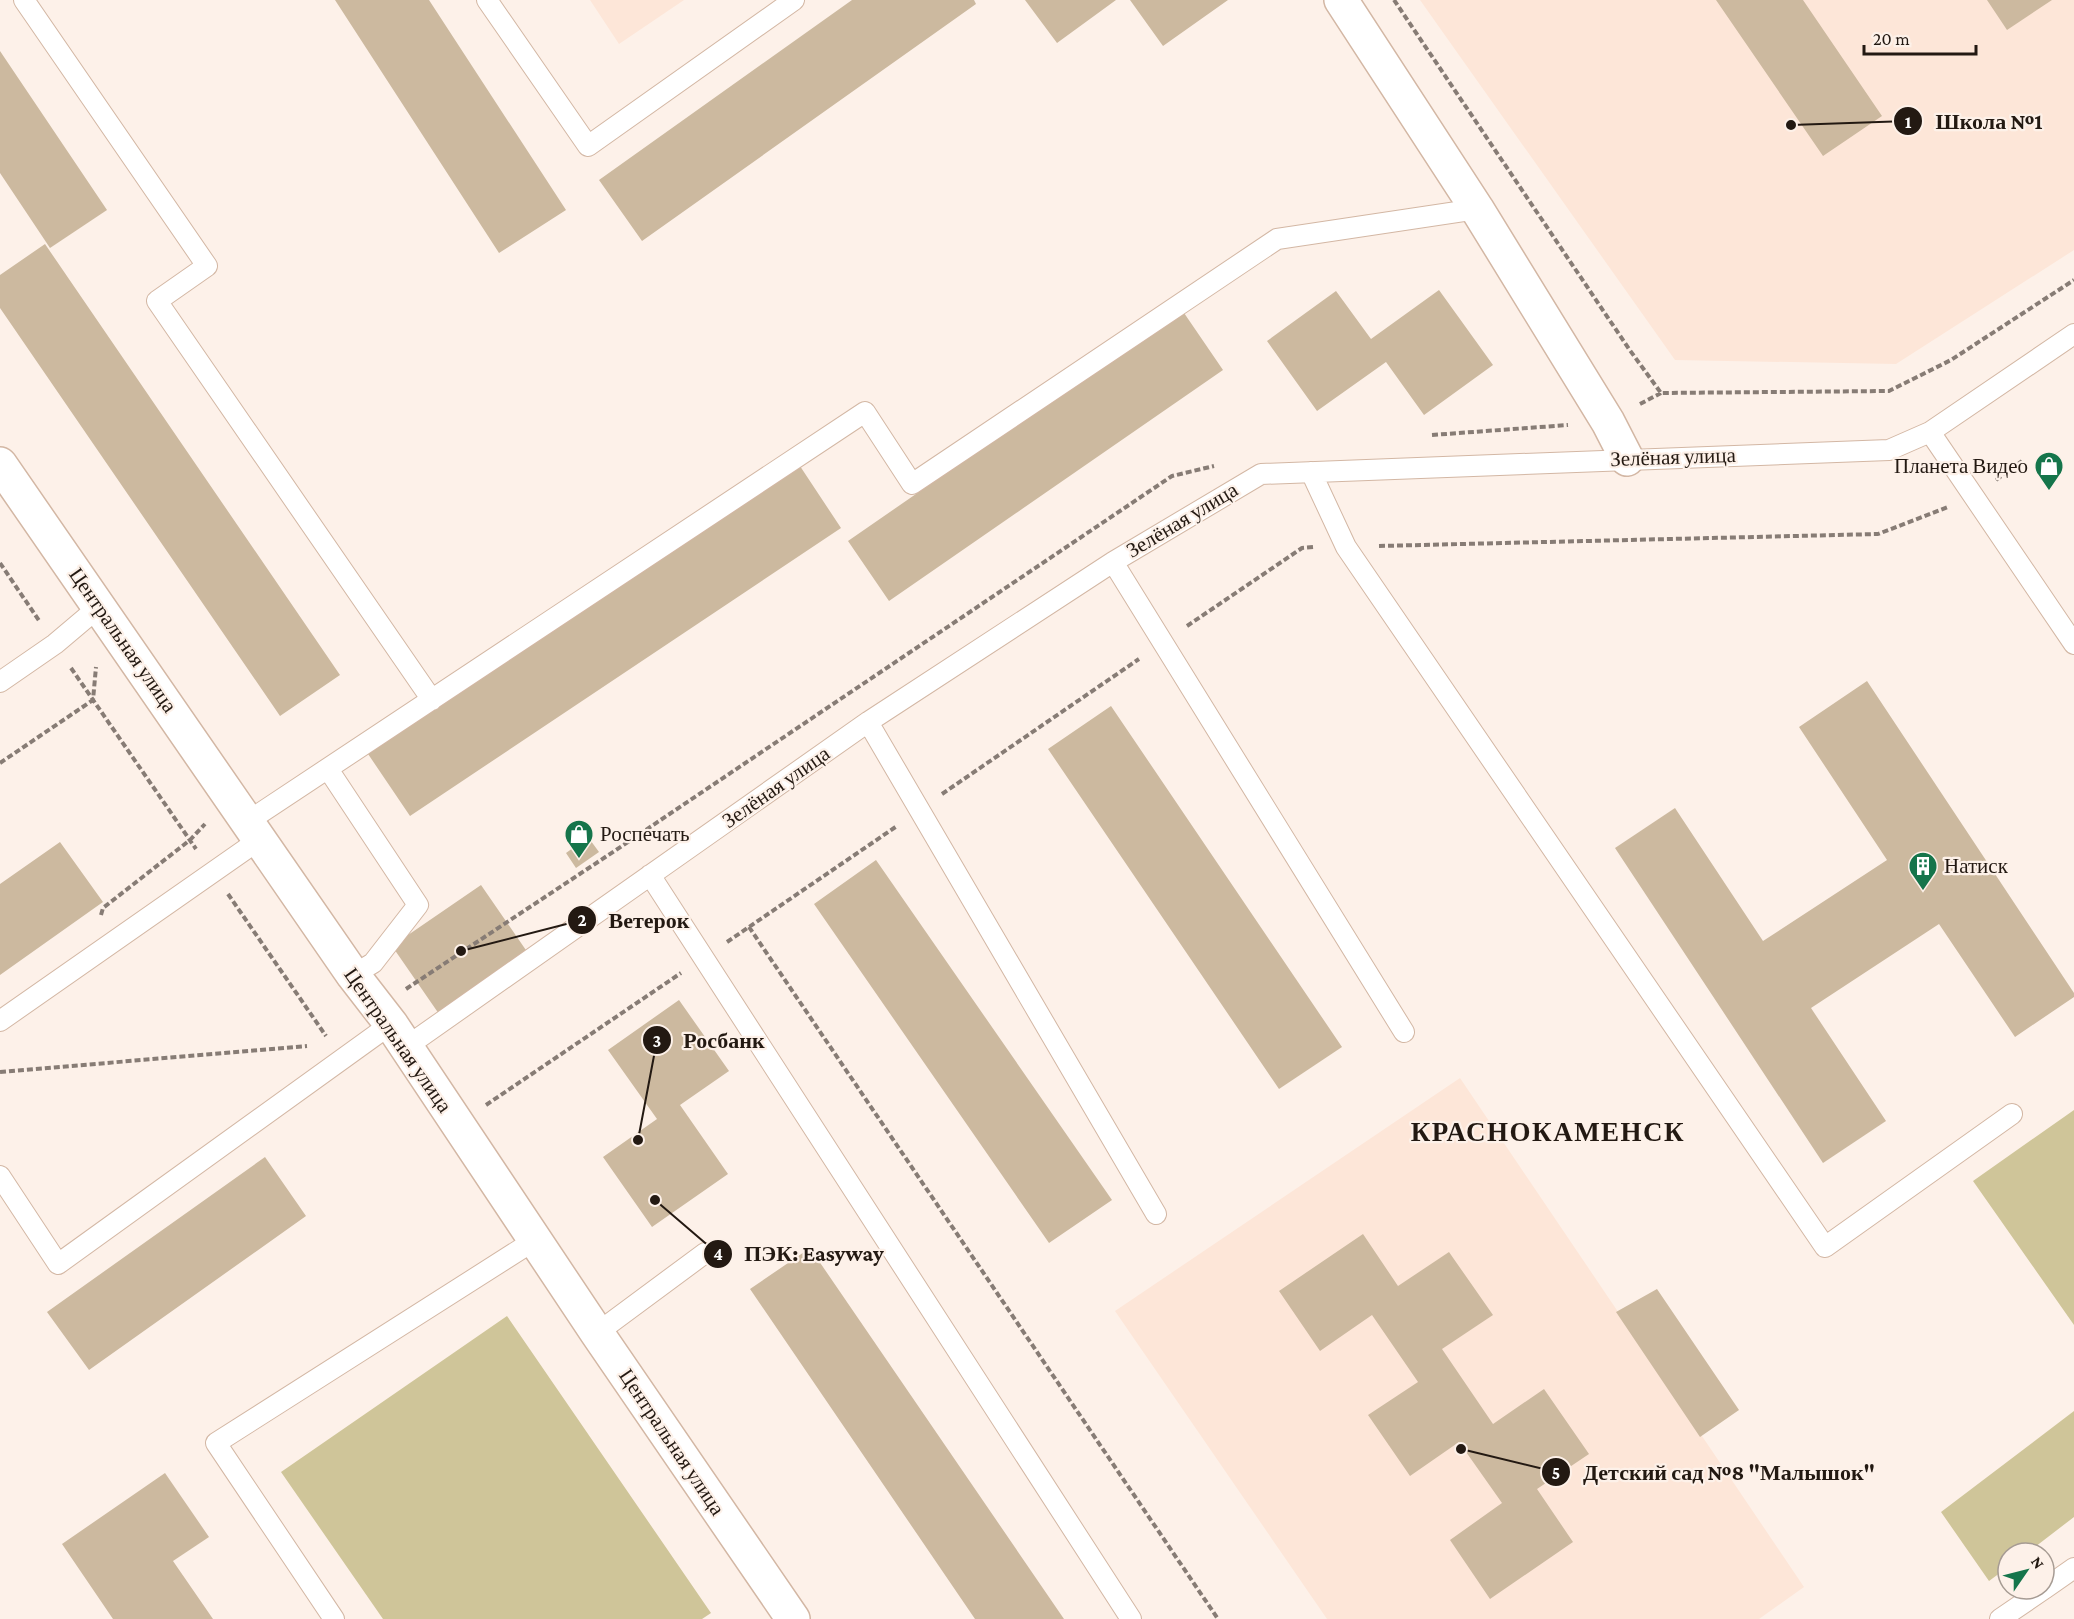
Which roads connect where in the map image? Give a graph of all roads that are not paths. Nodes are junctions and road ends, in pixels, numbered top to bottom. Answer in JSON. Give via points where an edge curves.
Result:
{"nodes":[{"id":1,"x":24,"y":0,"type":"edge"},
{"id":2,"x":487,"y":0,"type":"edge"},
{"id":3,"x":794,"y":0,"type":"edge"},
{"id":4,"x":1341,"y":0,"type":"edge"},
{"id":5,"x":1477,"y":209,"type":"junction"},
{"id":6,"x":2074,"y":334,"type":"edge"},
{"id":7,"x":1930,"y":432,"type":"junction"},
{"id":8,"x":1628,"y":459,"type":"junction"},
{"id":9,"x":0,"y":464,"type":"edge"},
{"id":10,"x":1311,"y":472,"type":"junction"},
{"id":11,"x":1113,"y":562,"type":"junction"},
{"id":12,"x":100,"y":606,"type":"junction"},
{"id":13,"x":2074,"y":644,"type":"edge"},
{"id":14,"x":0,"y":682,"type":"edge"},
{"id":15,"x":432,"y":700,"type":"junction"},
{"id":16,"x":868,"y":722,"type":"junction"},
{"id":17,"x":328,"y":769,"type":"junction"},
{"id":18,"x":253,"y":831,"type":"junction"},
{"id":19,"x":650,"y":875,"type":"junction"},
{"id":20,"x":353,"y":975,"type":"junction"},
{"id":21,"x":0,"y":1021,"type":"edge"},
{"id":22,"x":1404,"y":1032,"type":"dead end"},
{"id":23,"x":398,"y":1036,"type":"junction"},
{"id":24,"x":2012,"y":1114,"type":"dead end"},
{"id":25,"x":0,"y":1176,"type":"edge"},
{"id":26,"x":1156,"y":1214,"type":"dead end"},
{"id":27,"x":535,"y":1240,"type":"junction"},
{"id":28,"x":705,"y":1253,"type":"dead end"},
{"id":29,"x":597,"y":1333,"type":"junction"},
{"id":30,"x":2074,"y":1568,"type":"edge"},
{"id":31,"x":2056,"y":1581,"type":"edge"},
{"id":32,"x":2026,"y":1601,"type":"edge"},
{"id":33,"x":334,"y":1619,"type":"edge"},
{"id":34,"x":793,"y":1619,"type":"edge"},
{"id":35,"x":1131,"y":1619,"type":"edge"},
{"id":36,"x":2000,"y":1619,"type":"edge"}],
"edges":[{"from":1,"to":15,"type":"lane","via":[[207,266],[157,302]]},
{"from":2,"to":3,"type":"lane","via":[[588,146]]},
{"from":4,"to":5,"type":"street"},
{"from":5,"to":8,"type":"street"},
{"from":5,"to":15,"type":"lane","via":[[1277,239],[912,484],[865,412]]},
{"from":6,"to":7,"type":"lane","name":"Зелёная улица"},
{"from":7,"to":8,"type":"lane","name":"Зелёная улица","via":[[1889,450]]},
{"from":7,"to":13,"type":"lane"},
{"from":8,"to":10,"type":"lane","name":"Зелёная улица"},
{"from":9,"to":12,"type":"street","name":"Центральная улица"},
{"from":10,"to":11,"type":"lane","name":"Зелёная улица","via":[[1261,474]]},
{"from":10,"to":24,"type":"lane","via":[[1346,547],[1825,1247]]},
{"from":11,"to":16,"type":"lane","name":"Зелёная улица"},
{"from":11,"to":22,"type":"lane"},
{"from":12,"to":14,"type":"lane","via":[[55,644]]},
{"from":12,"to":18,"type":"street","name":"Центральная улица"},
{"from":15,"to":17,"type":"lane"},
{"from":16,"to":19,"type":"lane","name":"Зелёная улица"},
{"from":16,"to":26,"type":"lane"},
{"from":17,"to":18,"type":"lane"},
{"from":17,"to":20,"type":"lane","via":[[418,905],[373,963]]},
{"from":18,"to":20,"type":"street","name":"Центральная улица"},
{"from":18,"to":21,"type":"lane","via":[[213,872]]},
{"from":19,"to":23,"type":"lane","name":"Зелёная улица"},
{"from":19,"to":35,"type":"lane"},
{"from":20,"to":23,"type":"street","name":"Центральная улица"},
{"from":23,"to":25,"type":"lane","name":"Зелёная улица","via":[[58,1264]]},
{"from":23,"to":27,"type":"street","name":"Центральная улица"},
{"from":27,"to":29,"type":"street","name":"Центральная улица"},
{"from":27,"to":33,"type":"lane","via":[[216,1443]]},
{"from":28,"to":29,"type":"lane"},
{"from":29,"to":34,"type":"street","name":"Центральная улица"},
{"from":30,"to":31,"type":"lane"},
{"from":32,"to":36,"type":"lane"}]}
